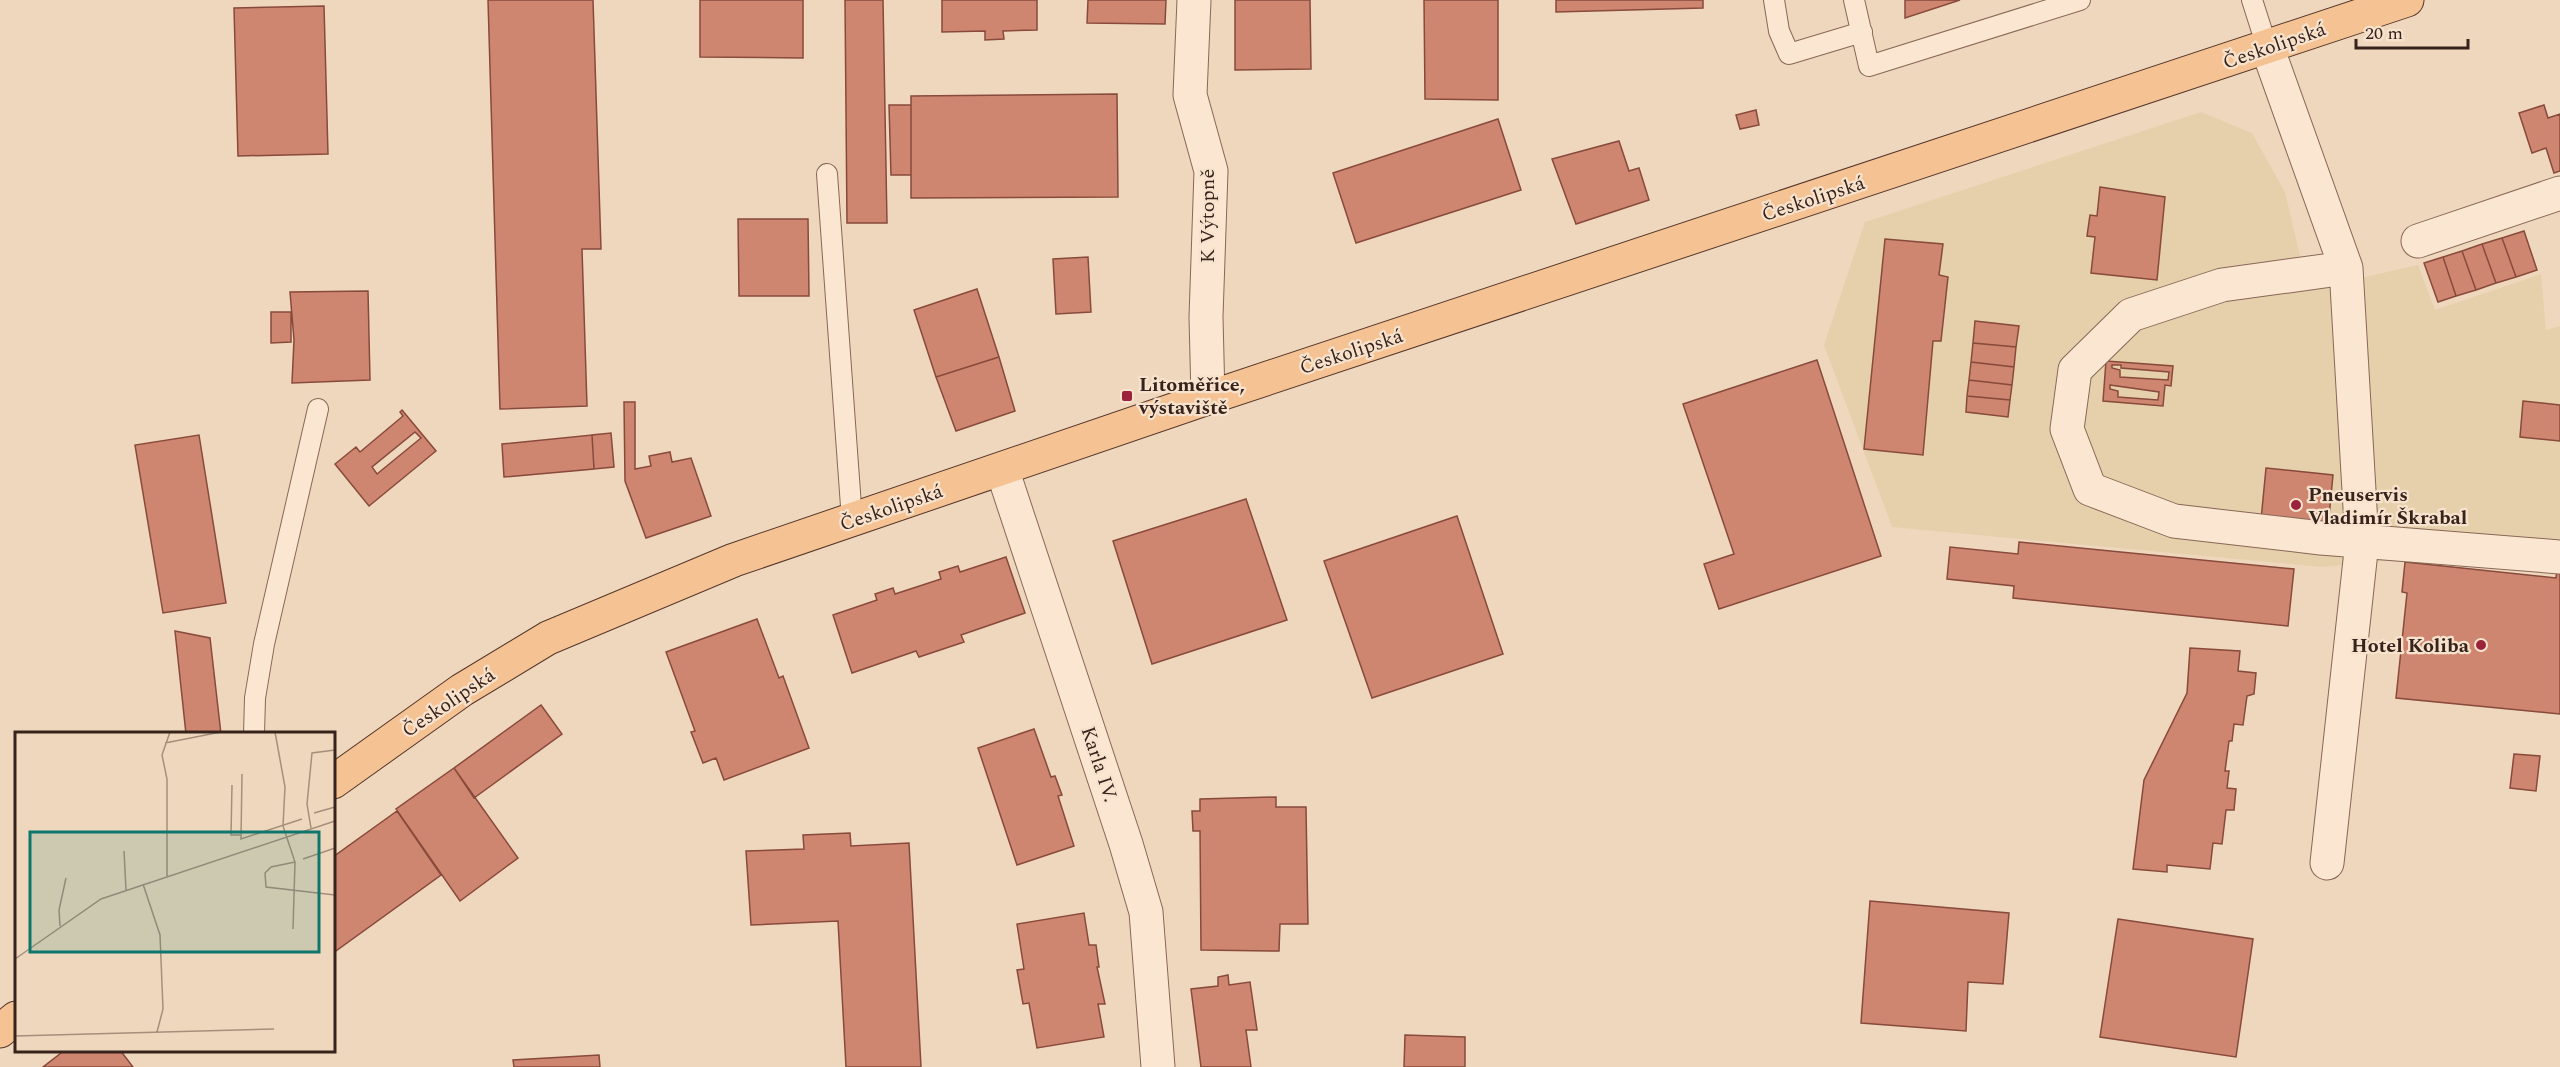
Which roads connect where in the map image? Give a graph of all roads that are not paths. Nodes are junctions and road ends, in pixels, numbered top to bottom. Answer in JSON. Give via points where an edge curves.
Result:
{"nodes":[{"id":1,"x":1194,"y":0,"type":"edge"},
{"id":2,"x":1774,"y":0,"type":"edge"},
{"id":3,"x":1854,"y":0,"type":"edge"},
{"id":4,"x":2080,"y":0,"type":"edge"},
{"id":5,"x":2252,"y":0,"type":"edge"},
{"id":6,"x":2407,"y":0,"type":"edge"},
{"id":7,"x":1862,"y":32,"type":"junction"},
{"id":8,"x":2267,"y":47,"type":"junction"},
{"id":9,"x":827,"y":174,"type":"dead end"},
{"id":10,"x":2560,"y":193,"type":"edge"},
{"id":11,"x":2418,"y":241,"type":"dead end"},
{"id":12,"x":2346,"y":268,"type":"junction"},
{"id":13,"x":1208,"y":398,"type":"junction"},
{"id":14,"x":318,"y":409,"type":"dead end"},
{"id":15,"x":1002,"y":469,"type":"junction"},
{"id":16,"x":852,"y":520,"type":"junction"},
{"id":17,"x":2362,"y":542,"type":"junction"},
{"id":18,"x":2560,"y":557,"type":"edge"},
{"id":19,"x":254,"y":732,"type":"edge"},
{"id":20,"x":334,"y":781,"type":"edge"},
{"id":21,"x":2327,"y":863,"type":"dead end"},
{"id":22,"x":15,"y":1019,"type":"edge"},
{"id":23,"x":0,"y":1031,"type":"edge"},
{"id":24,"x":1158,"y":1067,"type":"edge"}],
"edges":[{"from":1,"to":13,"type":"street","name":"K Výtopně","via":[[1190,95],[1211,171],[1206,317]]},
{"from":2,"to":7,"type":"lane","via":[[1779,31],[1789,54]]},
{"from":3,"to":7,"type":"lane"},
{"from":4,"to":7,"type":"lane","via":[[1869,66]]},
{"from":5,"to":8,"type":"lane"},
{"from":6,"to":8,"type":"main road","name":"Českolipská"},
{"from":8,"to":12,"type":"street"},
{"from":8,"to":13,"type":"main road","name":"Českolipská"},
{"from":9,"to":16,"type":"lane"},
{"from":10,"to":11,"type":"street"},
{"from":12,"to":17,"type":"street"},
{"from":12,"to":17,"type":"street","via":[[2222,285],[2131,315],[2075,370],[2067,429],[2090,489],[2174,522]]},
{"from":13,"to":15,"type":"main road","name":"Českolipská"},
{"from":14,"to":19,"type":"lane","via":[[264,644]]},
{"from":15,"to":16,"type":"main road","name":"Českolipská"},
{"from":15,"to":24,"type":"street","name":"Karla IV.","via":[[1146,912]]},
{"from":16,"to":20,"type":"main road","name":"Českolipská","via":[[734,560],[548,638],[462,690]]},
{"from":17,"to":18,"type":"street"},
{"from":17,"to":21,"type":"street"},
{"from":22,"to":23,"type":"main road"}]}
